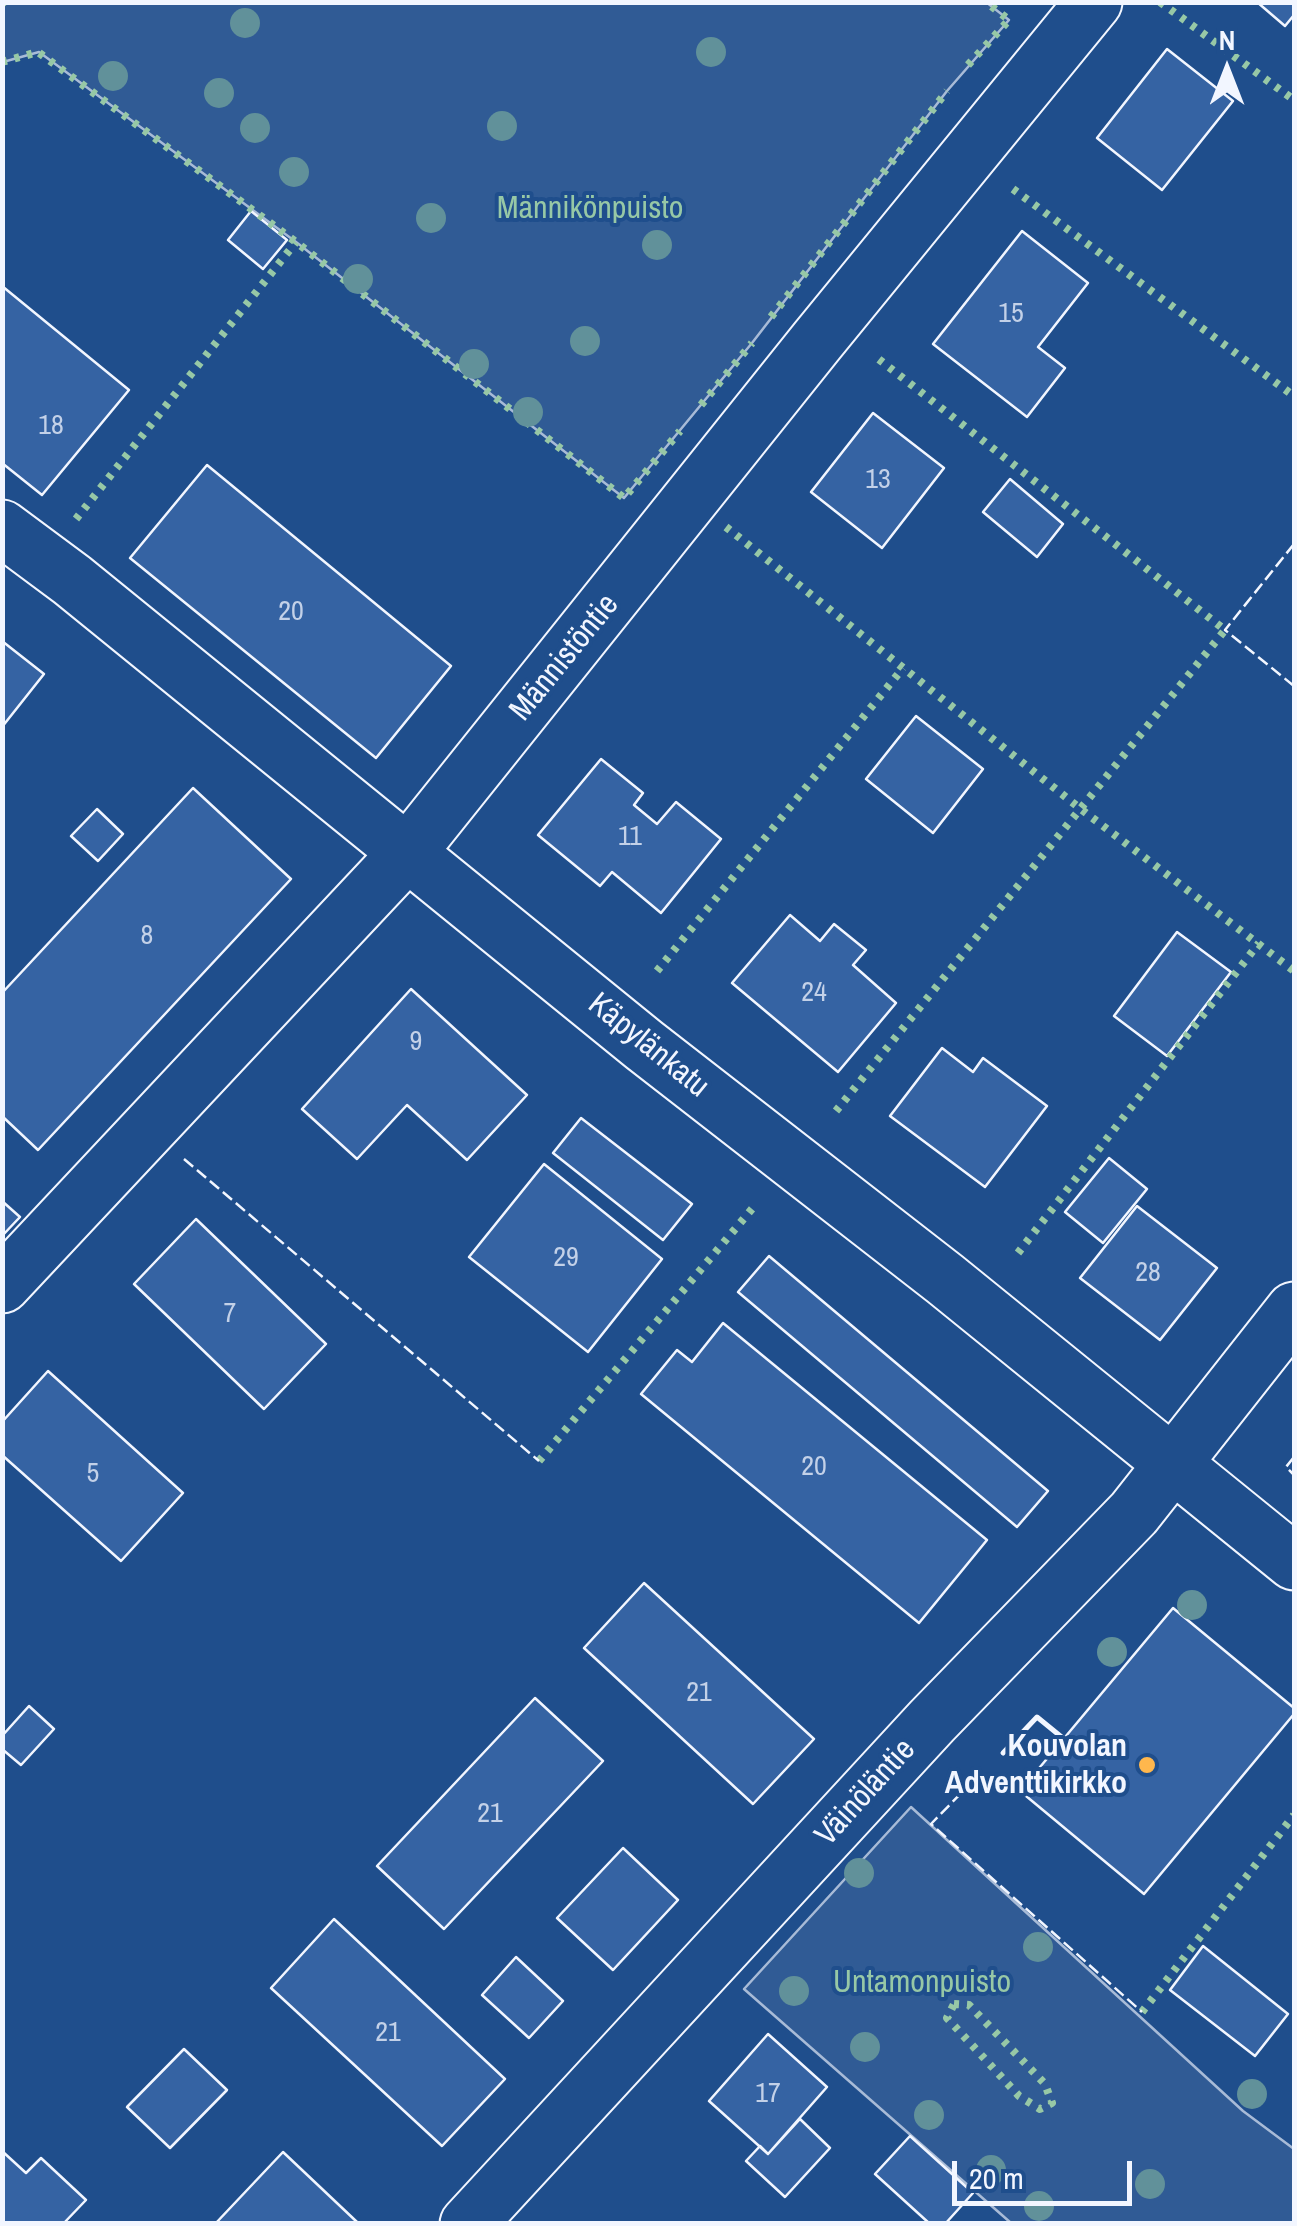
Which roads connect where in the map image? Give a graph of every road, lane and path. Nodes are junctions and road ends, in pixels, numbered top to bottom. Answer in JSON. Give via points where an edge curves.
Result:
{"nodes":[{"id":1,"x":1094,"y":2,"type":"edge"},
{"id":2,"x":2,"y":528,"type":"edge"},
{"id":3,"x":409,"y":851,"type":"junction"},
{"id":4,"x":2,"y":1285,"type":"edge"},
{"id":5,"x":1294,"y":1310,"type":"edge"},
{"id":6,"x":1174,"y":1466,"type":"junction"},
{"id":7,"x":1294,"y":1562,"type":"edge"},
{"id":8,"x":468,"y":2224,"type":"edge"}],
"edges":[{"from":1,"to":3,"type":"street","name":"Männistöntie"},
{"from":2,"to":3,"type":"street","name":"Käpylänkatu"},
{"from":3,"to":4,"type":"street","name":"Männistöntie"},
{"from":3,"to":6,"type":"street","name":"Käpylänkatu"},
{"from":5,"to":6,"type":"street","name":"Väinöläntie"},
{"from":6,"to":7,"type":"street","name":"Käpylänkatu"},
{"from":6,"to":8,"type":"street","name":"Väinöläntie"}]}
